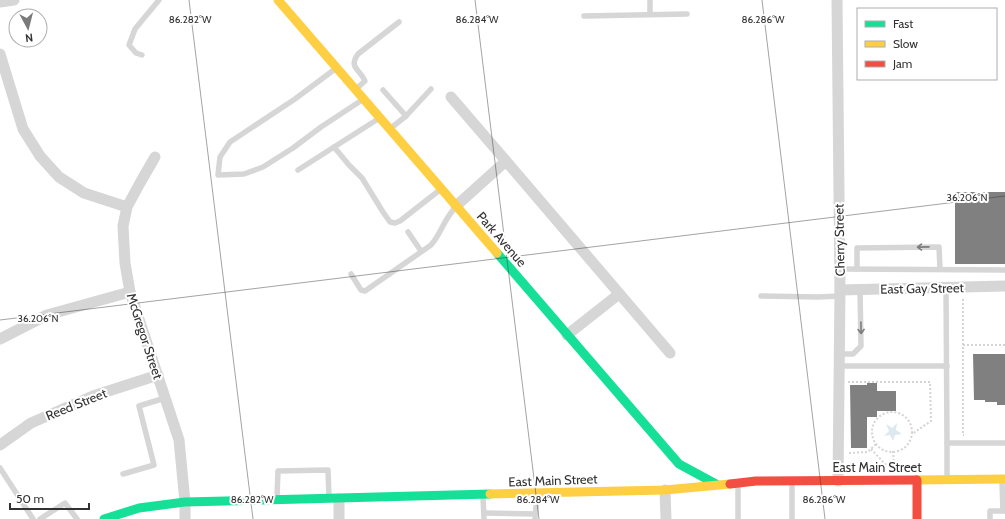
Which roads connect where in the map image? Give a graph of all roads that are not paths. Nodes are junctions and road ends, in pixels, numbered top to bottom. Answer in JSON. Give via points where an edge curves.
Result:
{"nodes":[{"id":1,"x":14,"y":0,"type":"edge"},
{"id":2,"x":159,"y":0,"type":"edge"},
{"id":3,"x":278,"y":0,"type":"edge"},
{"id":4,"x":650,"y":0,"type":"edge"},
{"id":5,"x":837,"y":0,"type":"edge"},
{"id":6,"x":0,"y":2,"type":"edge"},
{"id":7,"x":650,"y":14,"type":"junction"},
{"id":8,"x":687,"y":14,"type":"dead end"},
{"id":9,"x":584,"y":16,"type":"dead end"},
{"id":10,"x":400,"y":22,"type":"dead end"},
{"id":11,"x":0,"y":54,"type":"edge"},
{"id":12,"x":142,"y":55,"type":"dead end"},
{"id":13,"x":337,"y":68,"type":"junction"},
{"id":14,"x":431,"y":89,"type":"dead end"},
{"id":15,"x":356,"y":90,"type":"junction"},
{"id":16,"x":383,"y":90,"type":"dead end"},
{"id":17,"x":451,"y":97,"type":"dead end"},
{"id":18,"x":364,"y":99,"type":"junction"},
{"id":19,"x":406,"y":116,"type":"junction"},
{"id":20,"x":380,"y":117,"type":"junction"},
{"id":21,"x":390,"y":129,"type":"junction"},
{"id":22,"x":334,"y":147,"type":"junction"},
{"id":23,"x":155,"y":157,"type":"dead end"},
{"id":24,"x":506,"y":161,"type":"junction"},
{"id":25,"x":298,"y":170,"type":"dead end"},
{"id":26,"x":441,"y":189,"type":"junction"},
{"id":27,"x":456,"y":206,"type":"junction"},
{"id":28,"x":127,"y":207,"type":"junction"},
{"id":29,"x":408,"y":232,"type":"dead end"},
{"id":30,"x":421,"y":251,"type":"junction"},
{"id":31,"x":857,"y":269,"type":"junction"},
{"id":32,"x":840,"y":270,"type":"junction"},
{"id":33,"x":940,"y":270,"type":"junction"},
{"id":34,"x":1005,"y":270,"type":"edge"},
{"id":35,"x":351,"y":274,"type":"dead end"},
{"id":36,"x":1005,"y":286,"type":"edge"},
{"id":37,"x":946,"y":287,"type":"junction"},
{"id":38,"x":860,"y":289,"type":"junction"},
{"id":39,"x":130,"y":292,"type":"junction"},
{"id":40,"x":840,"y":293,"type":"junction"},
{"id":41,"x":619,"y":294,"type":"junction"},
{"id":42,"x":761,"y":296,"type":"dead end"},
{"id":43,"x":567,"y":335,"type":"junction"},
{"id":44,"x":0,"y":340,"type":"edge"},
{"id":45,"x":670,"y":353,"type":"dead end"},
{"id":46,"x":839,"y":354,"type":"junction"},
{"id":47,"x":839,"y":366,"type":"junction"},
{"id":48,"x":947,"y":366,"type":"junction"},
{"id":49,"x":158,"y":375,"type":"junction"},
{"id":50,"x":166,"y":398,"type":"junction"},
{"id":51,"x":947,"y":443,"type":"junction"},
{"id":52,"x":1005,"y":444,"type":"edge"},
{"id":53,"x":0,"y":445,"type":"edge"},
{"id":54,"x":0,"y":468,"type":"edge"},
{"id":55,"x":123,"y":474,"type":"dead end"},
{"id":56,"x":1004,"y":479,"type":"edge"},
{"id":57,"x":792,"y":480,"type":"junction"},
{"id":58,"x":917,"y":480,"type":"junction"},
{"id":59,"x":947,"y":480,"type":"junction"},
{"id":60,"x":838,"y":481,"type":"junction"},
{"id":61,"x":737,"y":482,"type":"junction"},
{"id":62,"x":716,"y":484,"type":"junction"},
{"id":63,"x":665,"y":490,"type":"junction"},
{"id":64,"x":537,"y":494,"type":"junction"},
{"id":65,"x":483,"y":495,"type":"junction"},
{"id":66,"x":334,"y":499,"type":"junction"},
{"id":67,"x":277,"y":500,"type":"junction"},
{"id":68,"x":185,"y":502,"type":"junction"},
{"id":69,"x":1004,"y":511,"type":"edge"},
{"id":70,"x":484,"y":516,"type":"edge"},
{"id":71,"x":535,"y":517,"type":"edge"},
{"id":72,"x":33,"y":519,"type":"edge"},
{"id":73,"x":40,"y":519,"type":"edge"},
{"id":74,"x":77,"y":519,"type":"edge"},
{"id":75,"x":104,"y":519,"type":"edge"},
{"id":76,"x":185,"y":519,"type":"edge"},
{"id":77,"x":339,"y":519,"type":"edge"},
{"id":78,"x":666,"y":519,"type":"edge"},
{"id":79,"x":738,"y":519,"type":"edge"},
{"id":80,"x":792,"y":519,"type":"edge"},
{"id":81,"x":917,"y":519,"type":"edge"},
{"id":82,"x":990,"y":519,"type":"edge"}],
"edges":[{"from":1,"to":6,"type":"street"},
{"from":2,"to":12,"type":"lane","via":[[135,28],[129,45],[136,53]]},
{"from":3,"to":13,"type":"main road","name":"Park Avenue"},
{"from":4,"to":7,"type":"lane"},
{"from":5,"to":32,"type":"street","name":"Cherry Street"},
{"from":7,"to":8,"type":"lane"},
{"from":7,"to":9,"type":"lane"},
{"from":10,"to":15,"type":"lane","via":[[358,54],[354,60],[356,69],[365,81]]},
{"from":11,"to":28,"type":"street","via":[[23,129],[40,156],[59,177],[84,193]]},
{"from":13,"to":15,"type":"main road","name":"Park Avenue"},
{"from":13,"to":18,"type":"lane","via":[[230,142],[220,157],[218,174],[244,174],[263,167]]},
{"from":14,"to":19,"type":"lane"},
{"from":15,"to":18,"type":"main road","name":"Park Avenue"},
{"from":16,"to":19,"type":"lane"},
{"from":17,"to":24,"type":"street"},
{"from":18,"to":20,"type":"main road","name":"Park Avenue"},
{"from":19,"to":21,"type":"lane"},
{"from":20,"to":21,"type":"main road","name":"Park Avenue"},
{"from":20,"to":22,"type":"lane"},
{"from":21,"to":26,"type":"main road","name":"Park Avenue"},
{"from":22,"to":25,"type":"lane"},
{"from":22,"to":26,"type":"lane","via":[[362,178],[390,222],[400,221]]},
{"from":23,"to":28,"type":"street","name":"McGregor Street"},
{"from":24,"to":27,"type":"street"},
{"from":24,"to":41,"type":"street"},
{"from":26,"to":27,"type":"main road","name":"Park Avenue"},
{"from":27,"to":30,"type":"lane","via":[[448,215],[437,238]]},
{"from":27,"to":43,"type":"main road","name":"Park Avenue"},
{"from":28,"to":39,"type":"street","name":"McGregor Street","via":[[123,245]]},
{"from":29,"to":30,"type":"lane"},
{"from":30,"to":35,"type":"lane","via":[[365,290],[361,290]]},
{"from":31,"to":32,"type":"lane"},
{"from":31,"to":33,"type":"lane"},
{"from":33,"to":31,"type":"lane","one_way":true,"via":[[939,247],[857,248]]},
{"from":32,"to":40,"type":"street","name":"Cherry Street"},
{"from":33,"to":34,"type":"lane"},
{"from":36,"to":37,"type":"street","name":"East Gay Street"},
{"from":37,"to":38,"type":"street","name":"East Gay Street"},
{"from":37,"to":48,"type":"lane"},
{"from":38,"to":40,"type":"street","name":"East Gay Street"},
{"from":38,"to":46,"type":"lane","one_way":true,"via":[[861,346],[853,354]]},
{"from":39,"to":44,"type":"street","via":[[47,315]]},
{"from":39,"to":49,"type":"street","name":"McGregor Street"},
{"from":40,"to":42,"type":"lane","via":[[818,297]]},
{"from":40,"to":46,"type":"street","name":"Cherry Street"},
{"from":41,"to":43,"type":"street"},
{"from":41,"to":45,"type":"street"},
{"from":43,"to":62,"type":"main road","name":"Park Avenue","via":[[679,464]]},
{"from":46,"to":47,"type":"street","name":"Cherry Street"},
{"from":47,"to":48,"type":"lane"},
{"from":47,"to":60,"type":"street","name":"Cherry Street"},
{"from":48,"to":51,"type":"lane"},
{"from":49,"to":50,"type":"street","name":"McGregor Street"},
{"from":49,"to":53,"type":"street","name":"Reed Street","via":[[93,396],[31,423]]},
{"from":50,"to":55,"type":"lane","via":[[139,406],[154,465]]},
{"from":50,"to":68,"type":"street","name":"McGregor Street","via":[[179,440]]},
{"from":51,"to":52,"type":"lane"},
{"from":51,"to":59,"type":"lane"},
{"from":54,"to":72,"type":"lane"},
{"from":56,"to":59,"type":"main road","name":"East Main Street"},
{"from":56,"to":69,"type":"lane"},
{"from":57,"to":60,"type":"main road","name":"East Main Street"},
{"from":57,"to":61,"type":"main road","name":"East Main Street"},
{"from":57,"to":80,"type":"lane"},
{"from":58,"to":59,"type":"main road","name":"East Main Street"},
{"from":58,"to":60,"type":"main road","name":"East Main Street"},
{"from":58,"to":81,"type":"main road"},
{"from":61,"to":62,"type":"main road","name":"East Main Street"},
{"from":61,"to":79,"type":"lane"},
{"from":62,"to":63,"type":"main road","name":"East Main Street"},
{"from":63,"to":64,"type":"main road","name":"East Main Street"},
{"from":63,"to":78,"type":"street"},
{"from":64,"to":65,"type":"main road","name":"East Main Street"},
{"from":64,"to":71,"type":"lane"},
{"from":65,"to":66,"type":"main road","name":"East Main Street"},
{"from":65,"to":70,"type":"lane"},
{"from":66,"to":67,"type":"main road","name":"East Main Street"},
{"from":66,"to":67,"type":"lane","via":[[328,470],[278,471]]},
{"from":66,"to":77,"type":"street"},
{"from":67,"to":68,"type":"main road","name":"East Main Street"},
{"from":68,"to":75,"type":"main road","name":"East Main Street","via":[[139,508]]},
{"from":68,"to":76,"type":"street","name":"McGregor Street"},
{"from":69,"to":82,"type":"lane","via":[[990,511]]},
{"from":70,"to":71,"type":"lane"},
{"from":73,"to":74,"type":"lane","via":[[65,503]]}]}
